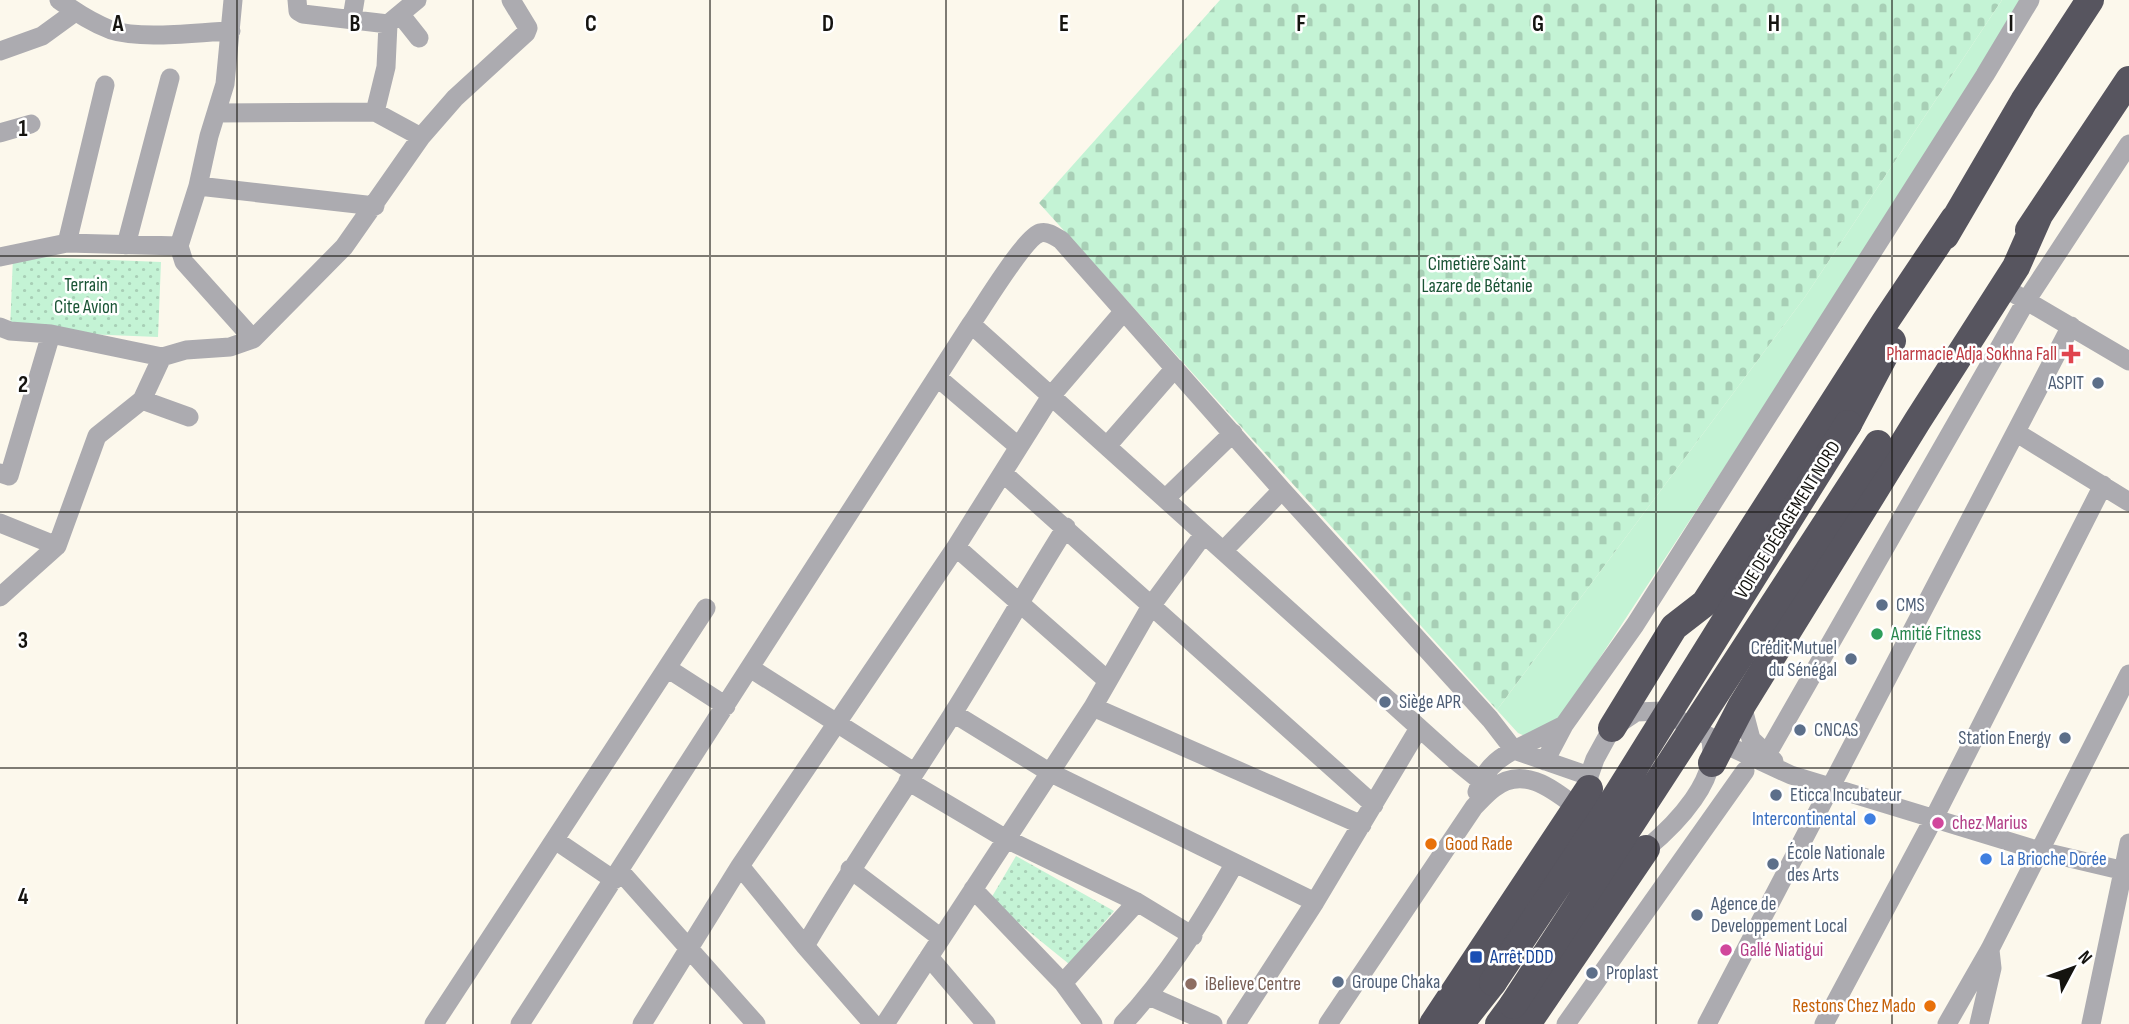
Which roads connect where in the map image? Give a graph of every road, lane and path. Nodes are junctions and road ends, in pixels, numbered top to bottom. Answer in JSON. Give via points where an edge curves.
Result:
{"nodes":[{"id":1,"x":59,"y":0,"type":"edge"},
{"id":2,"x":233,"y":0,"type":"edge"},
{"id":3,"x":297,"y":0,"type":"edge"},
{"id":4,"x":417,"y":0,"type":"edge"},
{"id":5,"x":511,"y":0,"type":"edge"},
{"id":6,"x":2030,"y":0,"type":"edge"},
{"id":7,"x":2090,"y":0,"type":"edge"},
{"id":8,"x":353,"y":9,"type":"edge"},
{"id":9,"x":75,"y":12,"type":"junction"},
{"id":10,"x":394,"y":19,"type":"junction"},
{"id":11,"x":231,"y":30,"type":"junction"},
{"id":12,"x":419,"y":38,"type":"dead end"},
{"id":13,"x":0,"y":51,"type":"edge"},
{"id":14,"x":170,"y":78,"type":"dead end"},
{"id":15,"x":105,"y":85,"type":"dead end"},
{"id":16,"x":2125,"y":93,"type":"edge"},
{"id":17,"x":375,"y":112,"type":"junction"},
{"id":18,"x":216,"y":113,"type":"junction"},
{"id":19,"x":32,"y":124,"type":"dead end"},
{"id":20,"x":0,"y":133,"type":"edge"},
{"id":21,"x":421,"y":137,"type":"junction"},
{"id":22,"x":2129,"y":144,"type":"edge"},
{"id":23,"x":198,"y":186,"type":"junction"},
{"id":24,"x":375,"y":206,"type":"junction"},
{"id":25,"x":2039,"y":215,"type":"junction"},
{"id":26,"x":1954,"y":219,"type":"junction"},
{"id":27,"x":67,"y":243,"type":"junction"},
{"id":28,"x":126,"y":246,"type":"junction"},
{"id":29,"x":179,"y":246,"type":"junction"},
{"id":30,"x":1,"y":252,"type":"edge"},
{"id":31,"x":2015,"y":294,"type":"junction"},
{"id":32,"x":1124,"y":311,"type":"junction"},
{"id":33,"x":971,"y":324,"type":"junction"},
{"id":34,"x":0,"y":327,"type":"edge"},
{"id":35,"x":2071,"y":327,"type":"junction"},
{"id":36,"x":51,"y":334,"type":"junction"},
{"id":37,"x":253,"y":339,"type":"junction"},
{"id":38,"x":162,"y":357,"type":"junction"},
{"id":39,"x":2129,"y":360,"type":"edge"},
{"id":40,"x":1175,"y":368,"type":"junction"},
{"id":41,"x":937,"y":377,"type":"junction"},
{"id":42,"x":1051,"y":396,"type":"junction"},
{"id":43,"x":142,"y":400,"type":"junction"},
{"id":44,"x":189,"y":417,"type":"dead end"},
{"id":45,"x":1233,"y":433,"type":"junction"},
{"id":46,"x":2017,"y":433,"type":"junction"},
{"id":47,"x":1107,"y":446,"type":"junction"},
{"id":48,"x":1019,"y":447,"type":"junction"},
{"id":49,"x":0,"y":473,"type":"edge"},
{"id":50,"x":1003,"y":473,"type":"junction"},
{"id":51,"x":2103,"y":485,"type":"junction"},
{"id":52,"x":1282,"y":489,"type":"junction"},
{"id":53,"x":1165,"y":499,"type":"junction"},
{"id":54,"x":2129,"y":502,"type":"edge"},
{"id":55,"x":0,"y":523,"type":"edge"},
{"id":56,"x":1066,"y":527,"type":"junction"},
{"id":57,"x":1204,"y":534,"type":"junction"},
{"id":58,"x":57,"y":546,"type":"junction"},
{"id":59,"x":956,"y":547,"type":"junction"},
{"id":60,"x":1223,"y":551,"type":"junction"},
{"id":61,"x":0,"y":597,"type":"edge"},
{"id":62,"x":1019,"y":601,"type":"junction"},
{"id":63,"x":1151,"y":606,"type":"junction"},
{"id":64,"x":706,"y":608,"type":"dead end"},
{"id":65,"x":667,"y":667,"type":"junction"},
{"id":66,"x":750,"y":668,"type":"junction"},
{"id":67,"x":2129,"y":674,"type":"edge"},
{"id":68,"x":1107,"y":680,"type":"junction"},
{"id":69,"x":1742,"y":705,"type":"junction"},
{"id":70,"x":726,"y":706,"type":"junction"},
{"id":71,"x":1093,"y":707,"type":"junction"},
{"id":72,"x":953,"y":713,"type":"junction"},
{"id":73,"x":835,"y":723,"type":"junction"},
{"id":74,"x":1564,"y":725,"type":"junction"},
{"id":75,"x":1419,"y":728,"type":"junction"},
{"id":76,"x":1612,"y":728,"type":"junction"},
{"id":77,"x":1715,"y":748,"type":"junction"},
{"id":78,"x":1514,"y":750,"type":"junction"},
{"id":79,"x":1766,"y":756,"type":"junction"},
{"id":80,"x":1545,"y":761,"type":"junction"},
{"id":81,"x":1745,"y":771,"type":"junction"},
{"id":82,"x":1049,"y":772,"type":"junction"},
{"id":83,"x":1791,"y":775,"type":"junction"},
{"id":84,"x":911,"y":776,"type":"junction"},
{"id":85,"x":1489,"y":783,"type":"junction"},
{"id":86,"x":1832,"y":788,"type":"junction"},
{"id":87,"x":1698,"y":791,"type":"junction"},
{"id":88,"x":1586,"y":797,"type":"junction"},
{"id":89,"x":1374,"y":805,"type":"junction"},
{"id":90,"x":1934,"y":818,"type":"junction"},
{"id":91,"x":1362,"y":825,"type":"junction"},
{"id":92,"x":1006,"y":839,"type":"junction"},
{"id":93,"x":555,"y":840,"type":"junction"},
{"id":94,"x":2129,"y":843,"type":"edge"},
{"id":95,"x":1647,"y":849,"type":"junction"},
{"id":96,"x":2040,"y":851,"type":"junction"},
{"id":97,"x":1235,"y":863,"type":"junction"},
{"id":98,"x":740,"y":866,"type":"junction"},
{"id":99,"x":850,"y":869,"type":"junction"},
{"id":100,"x":2127,"y":871,"type":"edge"},
{"id":101,"x":617,"y":875,"type":"junction"},
{"id":102,"x":973,"y":890,"type":"junction"},
{"id":103,"x":1136,"y":902,"type":"junction"},
{"id":104,"x":1315,"y":902,"type":"junction"},
{"id":105,"x":1193,"y":936,"type":"junction"},
{"id":106,"x":942,"y":938,"type":"junction"},
{"id":107,"x":805,"y":946,"type":"junction"},
{"id":108,"x":689,"y":947,"type":"junction"},
{"id":109,"x":1990,"y":949,"type":"junction"},
{"id":110,"x":929,"y":957,"type":"junction"},
{"id":111,"x":1063,"y":983,"type":"junction"},
{"id":112,"x":1149,"y":996,"type":"junction"},
{"id":113,"x":1513,"y":1018,"type":"edge"},
{"id":114,"x":650,"y":1020,"type":"edge"},
{"id":115,"x":434,"y":1024,"type":"edge"},
{"id":116,"x":520,"y":1024,"type":"edge"},
{"id":117,"x":756,"y":1024,"type":"edge"},
{"id":118,"x":873,"y":1024,"type":"edge"},
{"id":119,"x":886,"y":1024,"type":"edge"},
{"id":120,"x":986,"y":1024,"type":"edge"},
{"id":121,"x":1093,"y":1024,"type":"edge"},
{"id":122,"x":1123,"y":1024,"type":"edge"},
{"id":123,"x":1213,"y":1024,"type":"edge"},
{"id":124,"x":1236,"y":1024,"type":"edge"},
{"id":125,"x":1328,"y":1024,"type":"edge"},
{"id":126,"x":1433,"y":1024,"type":"edge"},
{"id":127,"x":1460,"y":1024,"type":"edge"},
{"id":128,"x":1566,"y":1024,"type":"edge"},
{"id":129,"x":1707,"y":1024,"type":"edge"},
{"id":130,"x":1824,"y":1024,"type":"edge"},
{"id":131,"x":1947,"y":1024,"type":"edge"},
{"id":132,"x":1979,"y":1024,"type":"edge"},
{"id":133,"x":2091,"y":1024,"type":"edge"}],
"edges":[{"from":1,"to":9,"type":"street"},
{"from":2,"to":11,"type":"street"},
{"from":3,"to":8,"type":"street","via":[[303,14]]},
{"from":4,"to":10,"type":"street"},
{"from":5,"to":21,"type":"street","via":[[528,28],[526,33],[455,98]]},
{"from":6,"to":74,"type":"street","via":[[1635,625]]},
{"from":7,"to":26,"type":"highway","name":"VOIE DE DÉGAGEMENT NORD"},
{"from":8,"to":10,"type":"street"},
{"from":9,"to":11,"type":"street","via":[[111,30],[138,34]]},
{"from":9,"to":13,"type":"street","via":[[42,36]]},
{"from":10,"to":12,"type":"street"},
{"from":10,"to":17,"type":"street"},
{"from":11,"to":18,"type":"street","via":[[225,84]]},
{"from":14,"to":28,"type":"street"},
{"from":15,"to":27,"type":"street"},
{"from":16,"to":25,"type":"highway","name":"VOIE DE DÉGAGEMENT NORD"},
{"from":17,"to":18,"type":"street"},
{"from":17,"to":21,"type":"street"},
{"from":18,"to":23,"type":"street"},
{"from":19,"to":20,"type":"street"},
{"from":21,"to":24,"type":"street"},
{"from":22,"to":31,"type":"street"},
{"from":23,"to":24,"type":"street"},
{"from":23,"to":29,"type":"street"},
{"from":24,"to":37,"type":"street","via":[[344,247]]},
{"from":25,"to":31,"type":"highway","via":[[2016,267]]},
{"from":25,"to":113,"type":"highway","name":"VOIE DE DÉGAGEMENT NORD","bridge":true,"via":[[1878,444]]},
{"from":26,"to":76,"type":"highway","via":[[1705,603],[1674,627]]},
{"from":26,"to":127,"type":"highway","name":"VOIE DE DÉGAGEMENT NORD","bridge":true,"via":[[1848,424],[1607,811]]},
{"from":27,"to":28,"type":"street"},
{"from":27,"to":30,"type":"street"},
{"from":28,"to":29,"type":"street"},
{"from":29,"to":37,"type":"street","via":[[184,262]]},
{"from":31,"to":35,"type":"street"},
{"from":31,"to":69,"type":"highway","via":[[1918,420]]},
{"from":31,"to":79,"type":"street"},
{"from":32,"to":33,"type":"street","via":[[1061,240],[1039,233],[1026,244]]},
{"from":32,"to":40,"type":"street"},
{"from":32,"to":42,"type":"street"},
{"from":33,"to":41,"type":"street"},
{"from":33,"to":42,"type":"street"},
{"from":34,"to":36,"type":"street"},
{"from":35,"to":39,"type":"street"},
{"from":35,"to":46,"type":"street"},
{"from":36,"to":38,"type":"street"},
{"from":36,"to":49,"type":"street","via":[[9,476]]},
{"from":37,"to":38,"type":"street"},
{"from":38,"to":43,"type":"street"},
{"from":40,"to":45,"type":"street"},
{"from":40,"to":47,"type":"street"},
{"from":41,"to":48,"type":"street"},
{"from":41,"to":66,"type":"street"},
{"from":42,"to":47,"type":"street"},
{"from":42,"to":48,"type":"street"},
{"from":43,"to":44,"type":"street"},
{"from":43,"to":58,"type":"street","via":[[97,436]]},
{"from":45,"to":52,"type":"street"},
{"from":45,"to":53,"type":"street"},
{"from":46,"to":51,"type":"street"},
{"from":46,"to":86,"type":"street"},
{"from":47,"to":53,"type":"street"},
{"from":48,"to":50,"type":"street"},
{"from":50,"to":56,"type":"street"},
{"from":50,"to":59,"type":"street"},
{"from":51,"to":54,"type":"street"},
{"from":51,"to":90,"type":"street"},
{"from":52,"to":60,"type":"street"},
{"from":52,"to":78,"type":"street"},
{"from":53,"to":57,"type":"street"},
{"from":55,"to":58,"type":"street"},
{"from":56,"to":62,"type":"street"},
{"from":56,"to":63,"type":"street"},
{"from":57,"to":60,"type":"street"},
{"from":57,"to":63,"type":"street"},
{"from":58,"to":61,"type":"street"},
{"from":59,"to":62,"type":"street"},
{"from":59,"to":73,"type":"street"},
{"from":60,"to":75,"type":"street"},
{"from":62,"to":68,"type":"street"},
{"from":62,"to":72,"type":"street"},
{"from":63,"to":68,"type":"street"},
{"from":63,"to":89,"type":"street"},
{"from":64,"to":65,"type":"street"},
{"from":65,"to":70,"type":"street"},
{"from":65,"to":93,"type":"street"},
{"from":66,"to":70,"type":"street"},
{"from":66,"to":73,"type":"street"},
{"from":67,"to":96,"type":"street"},
{"from":68,"to":71,"type":"street"},
{"from":69,"to":77,"type":"highway"},
{"from":69,"to":79,"type":"street","via":[[1751,739]]},
{"from":70,"to":101,"type":"street"},
{"from":71,"to":82,"type":"street"},
{"from":71,"to":91,"type":"street"},
{"from":72,"to":82,"type":"street"},
{"from":72,"to":84,"type":"street"},
{"from":73,"to":84,"type":"street"},
{"from":73,"to":98,"type":"street"},
{"from":74,"to":78,"type":"street"},
{"from":74,"to":80,"type":"street"},
{"from":75,"to":85,"type":"street"},
{"from":75,"to":89,"type":"street"},
{"from":76,"to":77,"type":"street","via":[[1636,712],[1663,710]]},
{"from":76,"to":88,"type":"street","via":[[1595,760]]},
{"from":77,"to":83,"type":"street"},
{"from":77,"to":87,"type":"street"},
{"from":78,"to":80,"type":"street"},
{"from":78,"to":85,"type":"street","via":[[1485,773]]},
{"from":79,"to":83,"type":"street"},
{"from":80,"to":88,"type":"street"},
{"from":81,"to":83,"type":"street"},
{"from":81,"to":87,"type":"street"},
{"from":81,"to":128,"type":"street"},
{"from":82,"to":92,"type":"street"},
{"from":82,"to":97,"type":"street"},
{"from":83,"to":86,"type":"street"},
{"from":84,"to":92,"type":"street"},
{"from":84,"to":99,"type":"street"},
{"from":85,"to":88,"type":"street","via":[[1534,779]]},
{"from":85,"to":125,"type":"street"},
{"from":86,"to":90,"type":"street"},
{"from":86,"to":129,"type":"street"},
{"from":87,"to":95,"type":"street","via":[[1682,816]]},
{"from":88,"to":95,"type":"street","via":[[1628,844]]},
{"from":88,"to":126,"type":"highway"},
{"from":89,"to":91,"type":"street"},
{"from":90,"to":96,"type":"street"},
{"from":90,"to":130,"type":"street"},
{"from":91,"to":104,"type":"street"},
{"from":92,"to":102,"type":"street"},
{"from":92,"to":103,"type":"street"},
{"from":93,"to":101,"type":"street"},
{"from":93,"to":115,"type":"street"},
{"from":94,"to":100,"type":"street"},
{"from":95,"to":113,"type":"highway"},
{"from":96,"to":100,"type":"street"},
{"from":96,"to":109,"type":"street"},
{"from":97,"to":104,"type":"street"},
{"from":97,"to":105,"type":"street"},
{"from":98,"to":107,"type":"street"},
{"from":98,"to":108,"type":"street"},
{"from":99,"to":106,"type":"street"},
{"from":99,"to":107,"type":"street"},
{"from":100,"to":133,"type":"street"},
{"from":101,"to":108,"type":"street"},
{"from":101,"to":116,"type":"street"},
{"from":102,"to":106,"type":"street"},
{"from":102,"to":111,"type":"street"},
{"from":103,"to":105,"type":"street"},
{"from":103,"to":111,"type":"street"},
{"from":104,"to":124,"type":"street"},
{"from":105,"to":112,"type":"street"},
{"from":106,"to":110,"type":"street"},
{"from":107,"to":118,"type":"street"},
{"from":108,"to":114,"type":"street"},
{"from":108,"to":117,"type":"street"},
{"from":109,"to":131,"type":"street"},
{"from":109,"to":132,"type":"street","via":[[1992,968]]},
{"from":110,"to":119,"type":"street"},
{"from":110,"to":120,"type":"street"},
{"from":111,"to":121,"type":"street"},
{"from":112,"to":122,"type":"street"},
{"from":112,"to":123,"type":"street"}]}
